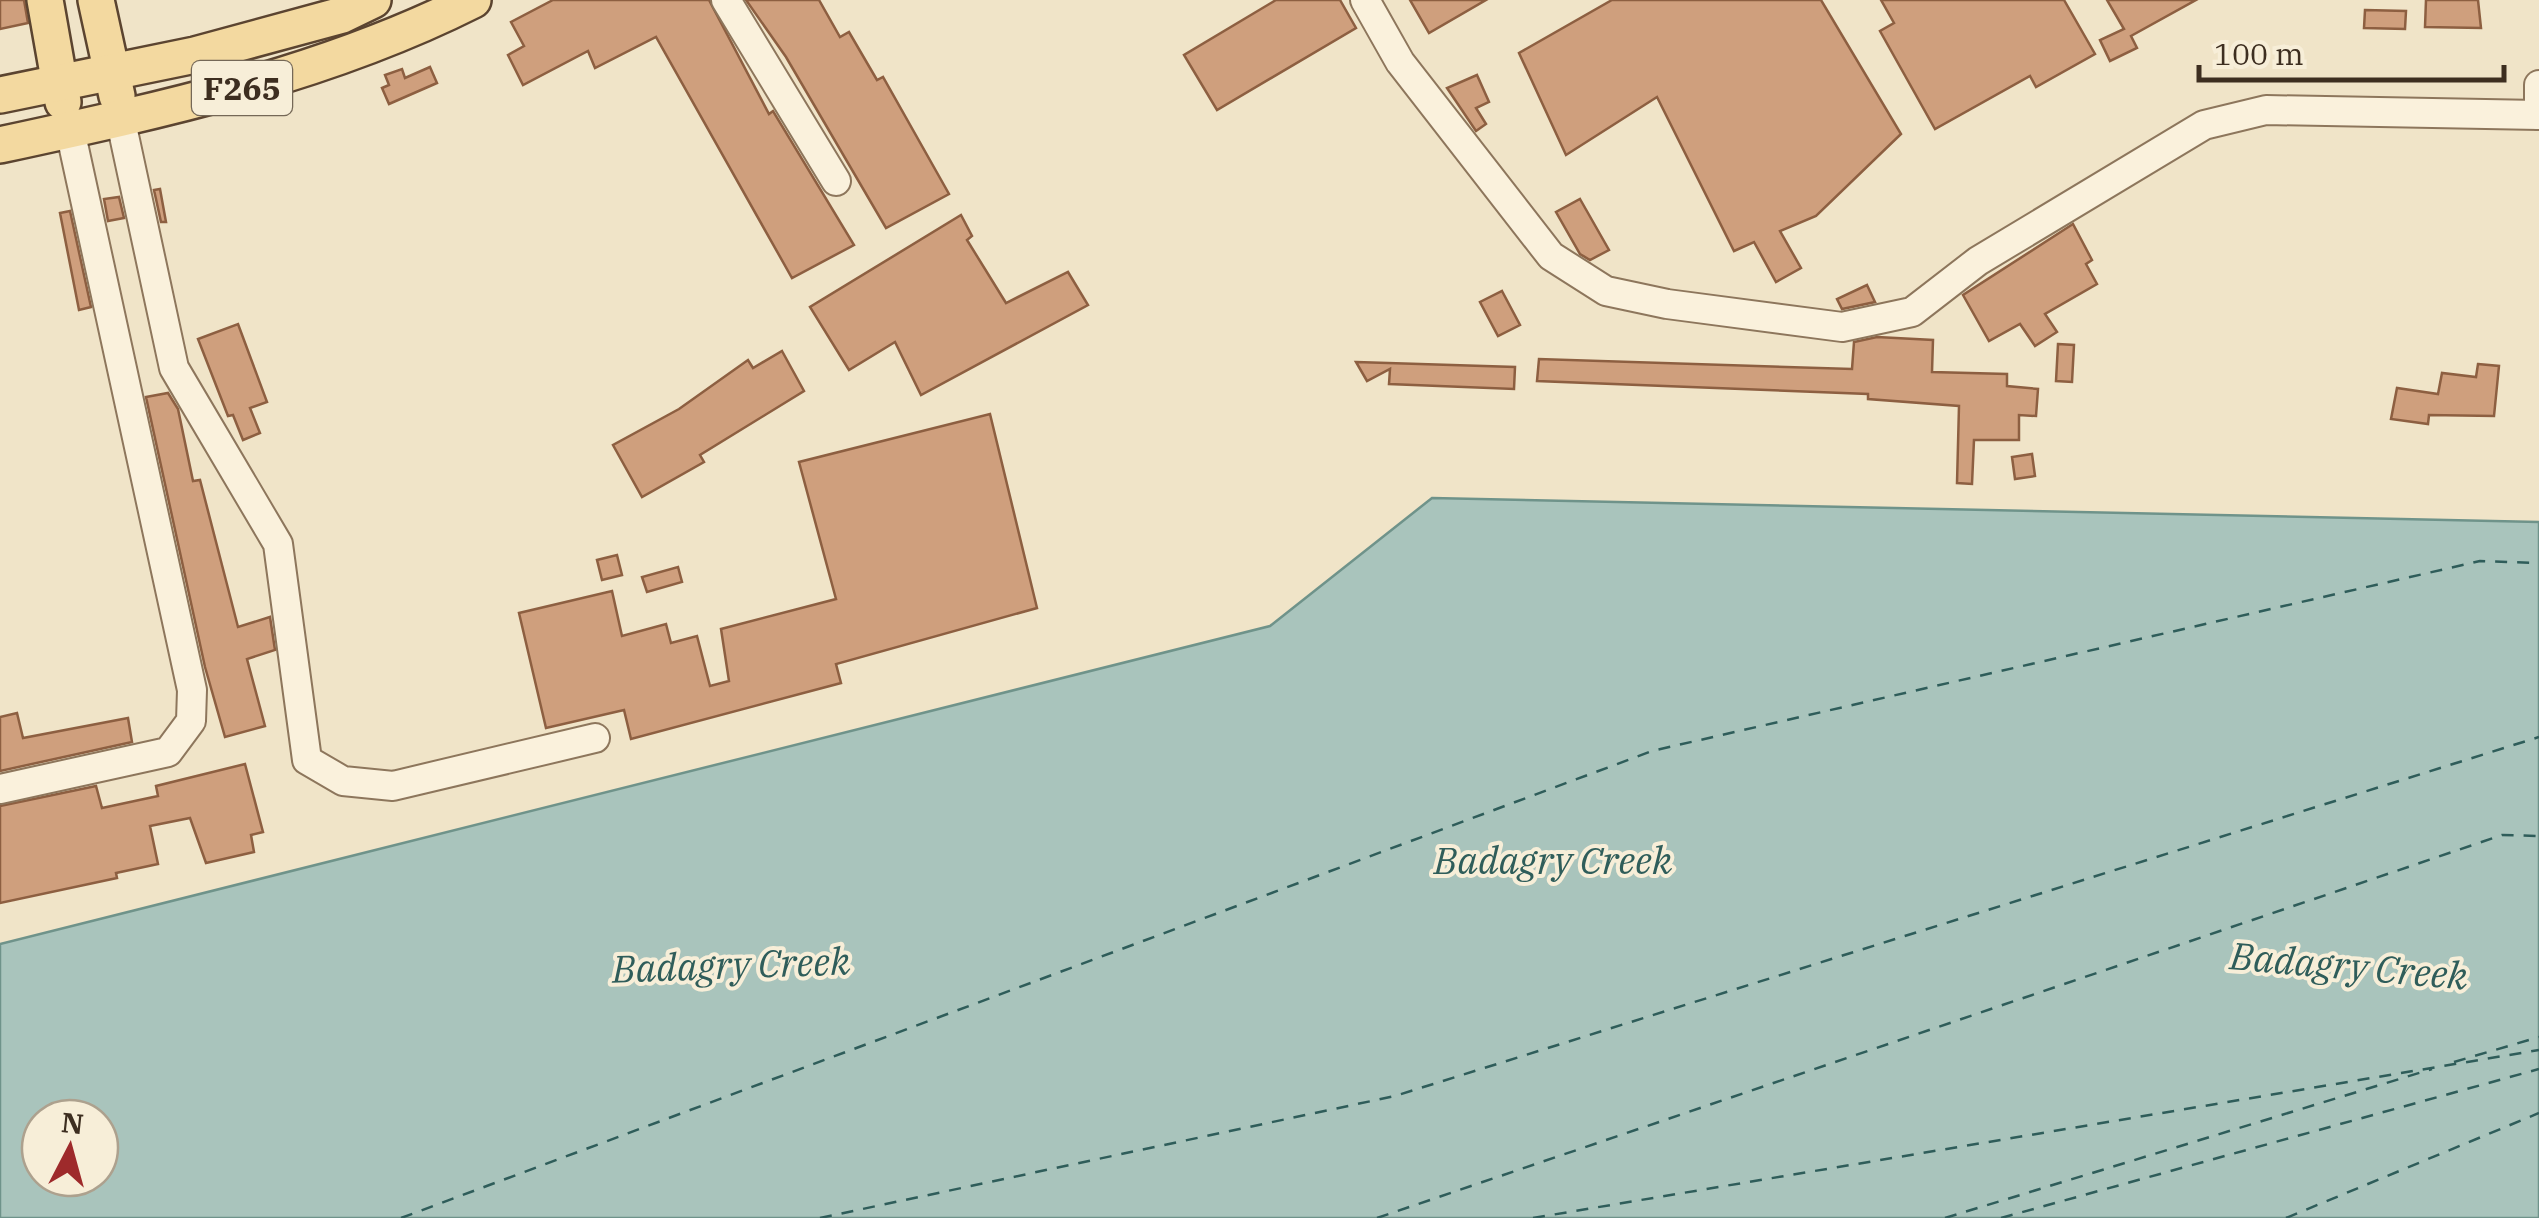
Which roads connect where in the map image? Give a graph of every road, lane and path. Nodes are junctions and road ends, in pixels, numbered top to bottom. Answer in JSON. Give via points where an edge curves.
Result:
{"nodes":[{"id":1,"x":44,"y":0,"type":"edge"},
{"id":2,"x":96,"y":0,"type":"edge"},
{"id":3,"x":373,"y":0,"type":"edge"},
{"id":4,"x":473,"y":0,"type":"edge"},
{"id":5,"x":726,"y":0,"type":"edge"},
{"id":6,"x":1365,"y":0,"type":"edge"},
{"id":7,"x":112,"y":72,"type":"junction"},
{"id":8,"x":58,"y":82,"type":"junction"},
{"id":9,"x":2539,"y":85,"type":"edge"},
{"id":10,"x":0,"y":95,"type":"edge"},
{"id":11,"x":2539,"y":115,"type":"edge"},
{"id":12,"x":120,"y":117,"type":"junction"},
{"id":13,"x":70,"y":130,"type":"junction"},
{"id":14,"x":0,"y":145,"type":"edge"},
{"id":15,"x":836,"y":182,"type":"dead end"},
{"id":16,"x":595,"y":738,"type":"dead end"},
{"id":17,"x":0,"y":789,"type":"edge"}],
"edges":[{"from":1,"to":8,"type":"main road"},
{"from":2,"to":7,"type":"main road"},
{"from":3,"to":7,"type":"main road","number":"F265","via":[[342,15]]},
{"from":4,"to":12,"type":"main road","number":"F265","via":[[406,34],[297,73]]},
{"from":5,"to":15,"type":"street"},
{"from":6,"to":11,"type":"street","via":[[1400,62],[1552,256],[1606,290],[1842,327],[1912,312],[1978,261],[2204,125],[2266,110]]},
{"from":7,"to":8,"type":"main road","number":"F265"},
{"from":7,"to":12,"type":"main road"},
{"from":8,"to":10,"type":"main road","number":"F265"},
{"from":8,"to":13,"type":"main road"},
{"from":9,"to":11,"type":"street"},
{"from":12,"to":13,"type":"main road","number":"F265"},
{"from":12,"to":16,"type":"street","via":[[174,368],[278,544],[307,760],[343,781],[393,786]]},
{"from":13,"to":14,"type":"main road","number":"F265"},
{"from":13,"to":17,"type":"street","via":[[192,690],[191,722],[168,752]]}]}
